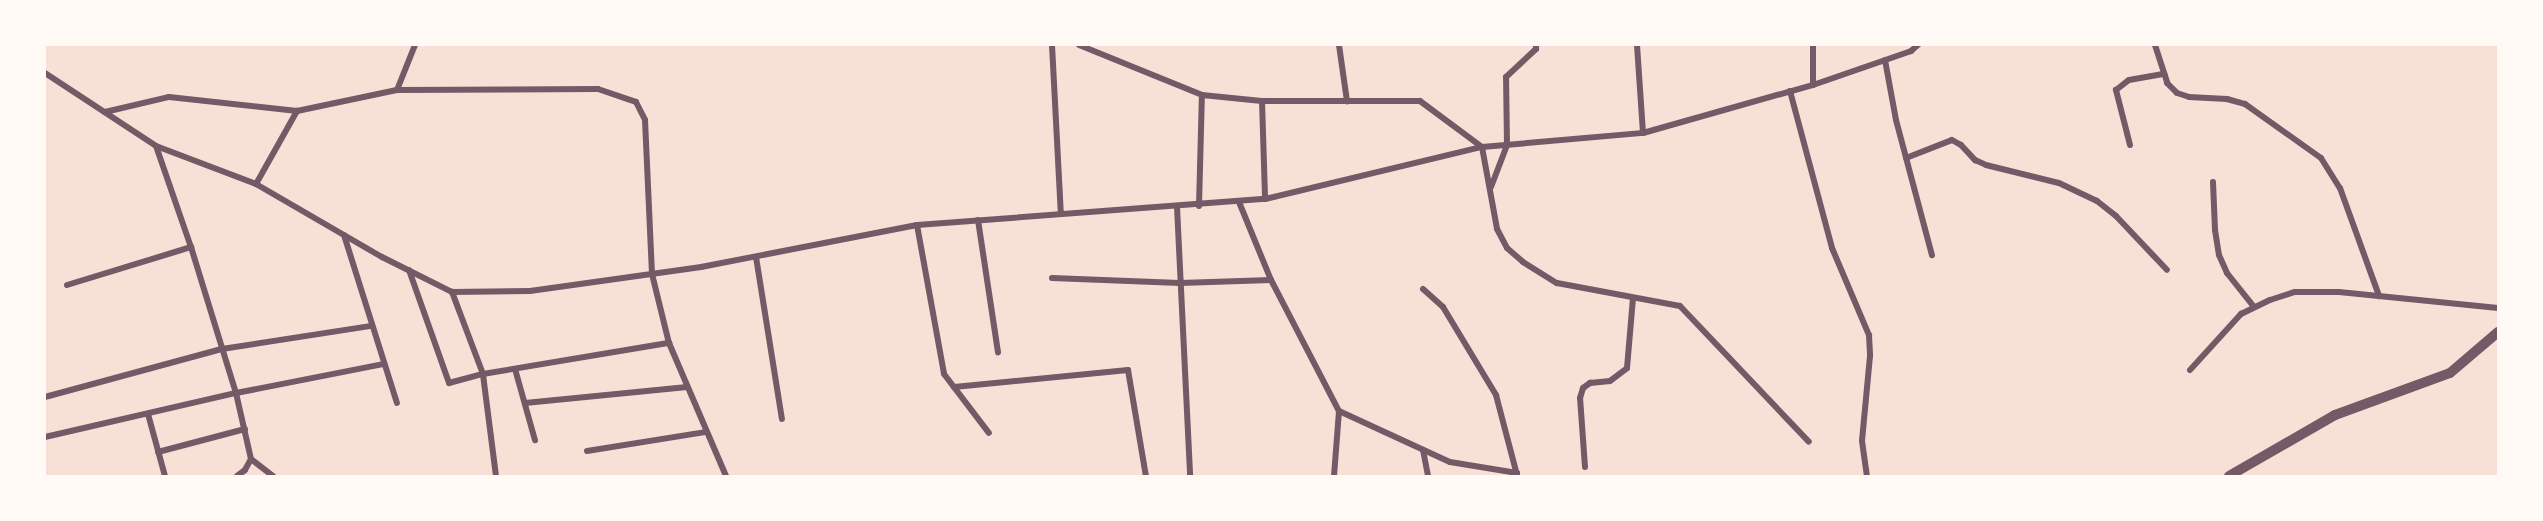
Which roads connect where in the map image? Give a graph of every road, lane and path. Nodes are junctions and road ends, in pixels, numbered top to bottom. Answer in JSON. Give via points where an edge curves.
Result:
{"nodes":[{"id":1,"x":415,"y":45,"type":"edge"},
{"id":2,"x":1052,"y":45,"type":"edge"},
{"id":3,"x":1080,"y":45,"type":"edge"},
{"id":4,"x":1339,"y":45,"type":"edge"},
{"id":5,"x":1536,"y":45,"type":"edge"},
{"id":6,"x":1637,"y":45,"type":"edge"},
{"id":7,"x":1813,"y":45,"type":"edge"},
{"id":8,"x":1918,"y":45,"type":"edge"},
{"id":9,"x":2155,"y":45,"type":"edge"},
{"id":10,"x":1885,"y":60,"type":"junction"},
{"id":11,"x":45,"y":73,"type":"edge"},
{"id":12,"x":2164,"y":74,"type":"junction"},
{"id":13,"x":1813,"y":85,"type":"junction"},
{"id":14,"x":397,"y":90,"type":"junction"},
{"id":15,"x":1790,"y":91,"type":"junction"},
{"id":16,"x":1202,"y":95,"type":"junction"},
{"id":17,"x":1262,"y":101,"type":"junction"},
{"id":18,"x":1347,"y":101,"type":"junction"},
{"id":19,"x":297,"y":111,"type":"junction"},
{"id":20,"x":105,"y":112,"type":"junction"},
{"id":21,"x":1644,"y":133,"type":"junction"},
{"id":22,"x":1507,"y":145,"type":"junction"},
{"id":23,"x":2130,"y":145,"type":"dead end"},
{"id":24,"x":156,"y":146,"type":"junction"},
{"id":25,"x":1482,"y":147,"type":"junction"},
{"id":26,"x":1906,"y":158,"type":"junction"},
{"id":27,"x":2213,"y":182,"type":"dead end"},
{"id":28,"x":256,"y":184,"type":"junction"},
{"id":29,"x":1490,"y":189,"type":"junction"},
{"id":30,"x":1265,"y":200,"type":"junction"},
{"id":31,"x":1239,"y":202,"type":"junction"},
{"id":32,"x":1198,"y":206,"type":"junction"},
{"id":33,"x":1177,"y":207,"type":"junction"},
{"id":34,"x":1061,"y":214,"type":"junction"},
{"id":35,"x":978,"y":220,"type":"junction"},
{"id":36,"x":918,"y":225,"type":"junction"},
{"id":37,"x":344,"y":235,"type":"junction"},
{"id":38,"x":191,"y":247,"type":"junction"},
{"id":39,"x":1932,"y":255,"type":"dead end"},
{"id":40,"x":756,"y":257,"type":"junction"},
{"id":41,"x":409,"y":270,"type":"junction"},
{"id":42,"x":2167,"y":270,"type":"dead end"},
{"id":43,"x":652,"y":274,"type":"junction"},
{"id":44,"x":1052,"y":279,"type":"dead end"},
{"id":45,"x":1271,"y":280,"type":"junction"},
{"id":46,"x":1180,"y":283,"type":"junction"},
{"id":47,"x":67,"y":285,"type":"dead end"},
{"id":48,"x":1424,"y":289,"type":"dead end"},
{"id":49,"x":452,"y":292,"type":"junction"},
{"id":50,"x":2379,"y":296,"type":"junction"},
{"id":51,"x":1633,"y":298,"type":"junction"},
{"id":52,"x":2254,"y":307,"type":"junction"},
{"id":53,"x":2498,"y":308,"type":"edge"},
{"id":54,"x":371,"y":326,"type":"junction"},
{"id":55,"x":2498,"y":332,"type":"edge"},
{"id":56,"x":669,"y":343,"type":"junction"},
{"id":57,"x":222,"y":349,"type":"junction"},
{"id":58,"x":998,"y":353,"type":"dead end"},
{"id":59,"x":384,"y":364,"type":"junction"},
{"id":60,"x":515,"y":369,"type":"junction"},
{"id":61,"x":2190,"y":370,"type":"dead end"},
{"id":62,"x":483,"y":374,"type":"junction"},
{"id":63,"x":687,"y":387,"type":"junction"},
{"id":64,"x":954,"y":387,"type":"junction"},
{"id":65,"x":236,"y":393,"type":"junction"},
{"id":66,"x":45,"y":397,"type":"edge"},
{"id":67,"x":397,"y":403,"type":"dead end"},
{"id":68,"x":525,"y":403,"type":"junction"},
{"id":69,"x":1339,"y":411,"type":"junction"},
{"id":70,"x":148,"y":414,"type":"junction"},
{"id":71,"x":782,"y":418,"type":"dead end"},
{"id":72,"x":245,"y":429,"type":"junction"},
{"id":73,"x":706,"y":432,"type":"junction"},
{"id":74,"x":989,"y":433,"type":"dead end"},
{"id":75,"x":45,"y":437,"type":"edge"},
{"id":76,"x":535,"y":440,"type":"dead end"},
{"id":77,"x":1809,"y":442,"type":"dead end"},
{"id":78,"x":1423,"y":450,"type":"junction"},
{"id":79,"x":587,"y":451,"type":"dead end"},
{"id":80,"x":158,"y":452,"type":"junction"},
{"id":81,"x":251,"y":459,"type":"junction"},
{"id":82,"x":1585,"y":467,"type":"dead end"},
{"id":83,"x":1517,"y":475,"type":"edge"},
{"id":84,"x":165,"y":476,"type":"edge"},
{"id":85,"x":237,"y":476,"type":"edge"},
{"id":86,"x":273,"y":476,"type":"edge"},
{"id":87,"x":496,"y":476,"type":"edge"},
{"id":88,"x":726,"y":476,"type":"edge"},
{"id":89,"x":1146,"y":476,"type":"edge"},
{"id":90,"x":1190,"y":476,"type":"edge"},
{"id":91,"x":1334,"y":476,"type":"edge"},
{"id":92,"x":1428,"y":476,"type":"edge"},
{"id":93,"x":1867,"y":476,"type":"edge"},
{"id":94,"x":2229,"y":476,"type":"edge"}],
"edges":[{"from":1,"to":14,"type":"street"},
{"from":2,"to":34,"type":"street"},
{"from":3,"to":16,"type":"street"},
{"from":4,"to":18,"type":"street"},
{"from":5,"to":22,"type":"street","via":[[1506,77]]},
{"from":6,"to":21,"type":"street"},
{"from":7,"to":13,"type":"street"},
{"from":8,"to":10,"type":"street"},
{"from":9,"to":12,"type":"street"},
{"from":10,"to":13,"type":"street"},
{"from":10,"to":26,"type":"street"},
{"from":11,"to":20,"type":"street"},
{"from":12,"to":23,"type":"street","via":[[2129,80],[2116,90]]},
{"from":12,"to":50,"type":"street","via":[[2177,93],[2244,104],[2321,158],[2340,188]]},
{"from":13,"to":15,"type":"street"},
{"from":14,"to":19,"type":"street"},
{"from":14,"to":43,"type":"street","via":[[598,89],[636,102],[645,120]]},
{"from":15,"to":21,"type":"street"},
{"from":15,"to":93,"type":"street","via":[[1832,248],[1869,335],[1862,441]]},
{"from":16,"to":17,"type":"street"},
{"from":16,"to":32,"type":"street"},
{"from":17,"to":18,"type":"street"},
{"from":17,"to":30,"type":"street"},
{"from":18,"to":25,"type":"street","via":[[1420,101]]},
{"from":19,"to":20,"type":"street","via":[[170,98]]},
{"from":19,"to":28,"type":"street"},
{"from":20,"to":24,"type":"street"},
{"from":21,"to":22,"type":"street"},
{"from":22,"to":25,"type":"street"},
{"from":22,"to":29,"type":"street"},
{"from":24,"to":28,"type":"street"},
{"from":24,"to":38,"type":"street"},
{"from":25,"to":29,"type":"street"},
{"from":25,"to":30,"type":"street"},
{"from":26,"to":39,"type":"street"},
{"from":26,"to":42,"type":"street","via":[[1952,140],[1986,165],[2060,183],[2097,201],[2116,216]]},
{"from":27,"to":52,"type":"street","via":[[2219,255],[2227,273]]},
{"from":28,"to":37,"type":"street"},
{"from":29,"to":51,"type":"street","via":[[1497,229],[1507,248],[1523,262],[1557,283]]},
{"from":30,"to":31,"type":"street"},
{"from":31,"to":32,"type":"street"},
{"from":31,"to":45,"type":"street"},
{"from":32,"to":33,"type":"street"},
{"from":33,"to":34,"type":"street"},
{"from":33,"to":46,"type":"street"},
{"from":34,"to":35,"type":"street"},
{"from":35,"to":36,"type":"street"},
{"from":35,"to":58,"type":"street"},
{"from":36,"to":40,"type":"street"},
{"from":36,"to":64,"type":"street","via":[[944,374]]},
{"from":37,"to":41,"type":"street"},
{"from":37,"to":54,"type":"street"},
{"from":38,"to":47,"type":"street"},
{"from":38,"to":57,"type":"street"},
{"from":40,"to":43,"type":"street"},
{"from":40,"to":71,"type":"street"},
{"from":41,"to":49,"type":"street"},
{"from":41,"to":62,"type":"street","via":[[449,383]]},
{"from":43,"to":49,"type":"street","via":[[530,291]]},
{"from":43,"to":56,"type":"street"},
{"from":44,"to":46,"type":"street"},
{"from":45,"to":46,"type":"street"},
{"from":45,"to":69,"type":"street"},
{"from":46,"to":90,"type":"street"},
{"from":48,"to":83,"type":"street","via":[[1443,307],[1496,395]]},
{"from":49,"to":62,"type":"street"},
{"from":50,"to":52,"type":"street","via":[[2295,292]]},
{"from":50,"to":53,"type":"street"},
{"from":51,"to":77,"type":"street","via":[[1680,306]]},
{"from":51,"to":82,"type":"street","via":[[1627,368],[1610,381],[1590,383],[1583,388],[1580,398]]},
{"from":52,"to":61,"type":"street","via":[[2241,314]]},
{"from":54,"to":57,"type":"street"},
{"from":54,"to":59,"type":"street"},
{"from":55,"to":94,"type":"street","via":[[2450,373],[2335,415]]},
{"from":56,"to":60,"type":"street"},
{"from":56,"to":63,"type":"street"},
{"from":57,"to":65,"type":"street"},
{"from":57,"to":66,"type":"street"},
{"from":59,"to":65,"type":"street"},
{"from":59,"to":67,"type":"street"},
{"from":60,"to":62,"type":"street"},
{"from":60,"to":68,"type":"street"},
{"from":62,"to":87,"type":"street"},
{"from":63,"to":68,"type":"street"},
{"from":63,"to":73,"type":"street"},
{"from":64,"to":74,"type":"street"},
{"from":64,"to":89,"type":"street","via":[[1128,370]]},
{"from":65,"to":70,"type":"street"},
{"from":65,"to":72,"type":"street"},
{"from":68,"to":76,"type":"street"},
{"from":69,"to":78,"type":"street"},
{"from":69,"to":91,"type":"street"},
{"from":70,"to":75,"type":"street"},
{"from":70,"to":80,"type":"street"},
{"from":72,"to":80,"type":"street"},
{"from":72,"to":81,"type":"street"},
{"from":73,"to":79,"type":"street"},
{"from":73,"to":88,"type":"street"},
{"from":78,"to":83,"type":"street","via":[[1450,462]]},
{"from":78,"to":92,"type":"street"},
{"from":80,"to":84,"type":"street"},
{"from":81,"to":85,"type":"street"},
{"from":81,"to":86,"type":"street"}]}
